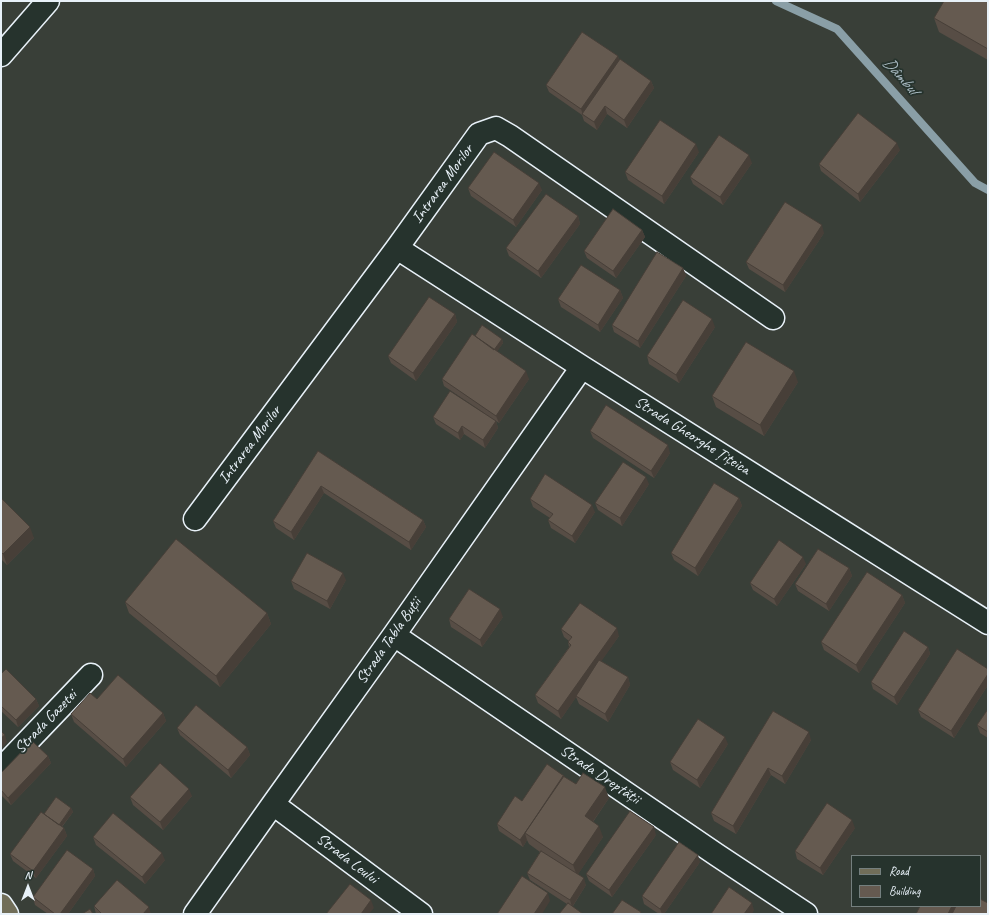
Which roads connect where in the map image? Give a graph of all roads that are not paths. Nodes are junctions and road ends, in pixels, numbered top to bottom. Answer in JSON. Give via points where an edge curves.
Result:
{"nodes":[{"id":1,"x":48,"y":1,"type":"edge"},
{"id":2,"x":1,"y":55,"type":"edge"},
{"id":3,"x":397,"y":248,"type":"junction"},
{"id":4,"x":773,"y":318,"type":"dead end"},
{"id":5,"x":582,"y":368,"type":"junction"},
{"id":6,"x":195,"y":519,"type":"dead end"},
{"id":7,"x":988,"y":623,"type":"edge"},
{"id":8,"x":394,"y":635,"type":"junction"},
{"id":9,"x":91,"y":675,"type":"dead end"},
{"id":10,"x":1,"y":768,"type":"edge"},
{"id":11,"x":273,"y":804,"type":"junction"},
{"id":12,"x":1,"y":905,"type":"edge"},
{"id":13,"x":7,"y":914,"type":"edge"},
{"id":14,"x":195,"y":914,"type":"edge"},
{"id":15,"x":421,"y":914,"type":"edge"},
{"id":16,"x":806,"y":914,"type":"edge"}],
"edges":[{"from":1,"to":2,"type":"street"},
{"from":3,"to":4,"type":"street","name":"Intrarea Morilor","via":[[479,134],[496,128]]},
{"from":3,"to":5,"type":"street","name":"Strada Gheorghe Țițeica"},
{"from":3,"to":6,"type":"street","name":"Intrarea Morilor"},
{"from":5,"to":7,"type":"street","name":"Strada Gheorghe Țițeica"},
{"from":5,"to":8,"type":"street","name":"Strada Tabla Buții"},
{"from":8,"to":11,"type":"street","name":"Strada Tabla Buții"},
{"from":8,"to":16,"type":"street","name":"Strada Dreptății"},
{"from":9,"to":10,"type":"street","name":"Strada Gazetei"},
{"from":11,"to":14,"type":"street","name":"Strada Tabla Buții"},
{"from":11,"to":15,"type":"street","name":"Strada Leului"},
{"from":12,"to":13,"type":"main road"}]}
